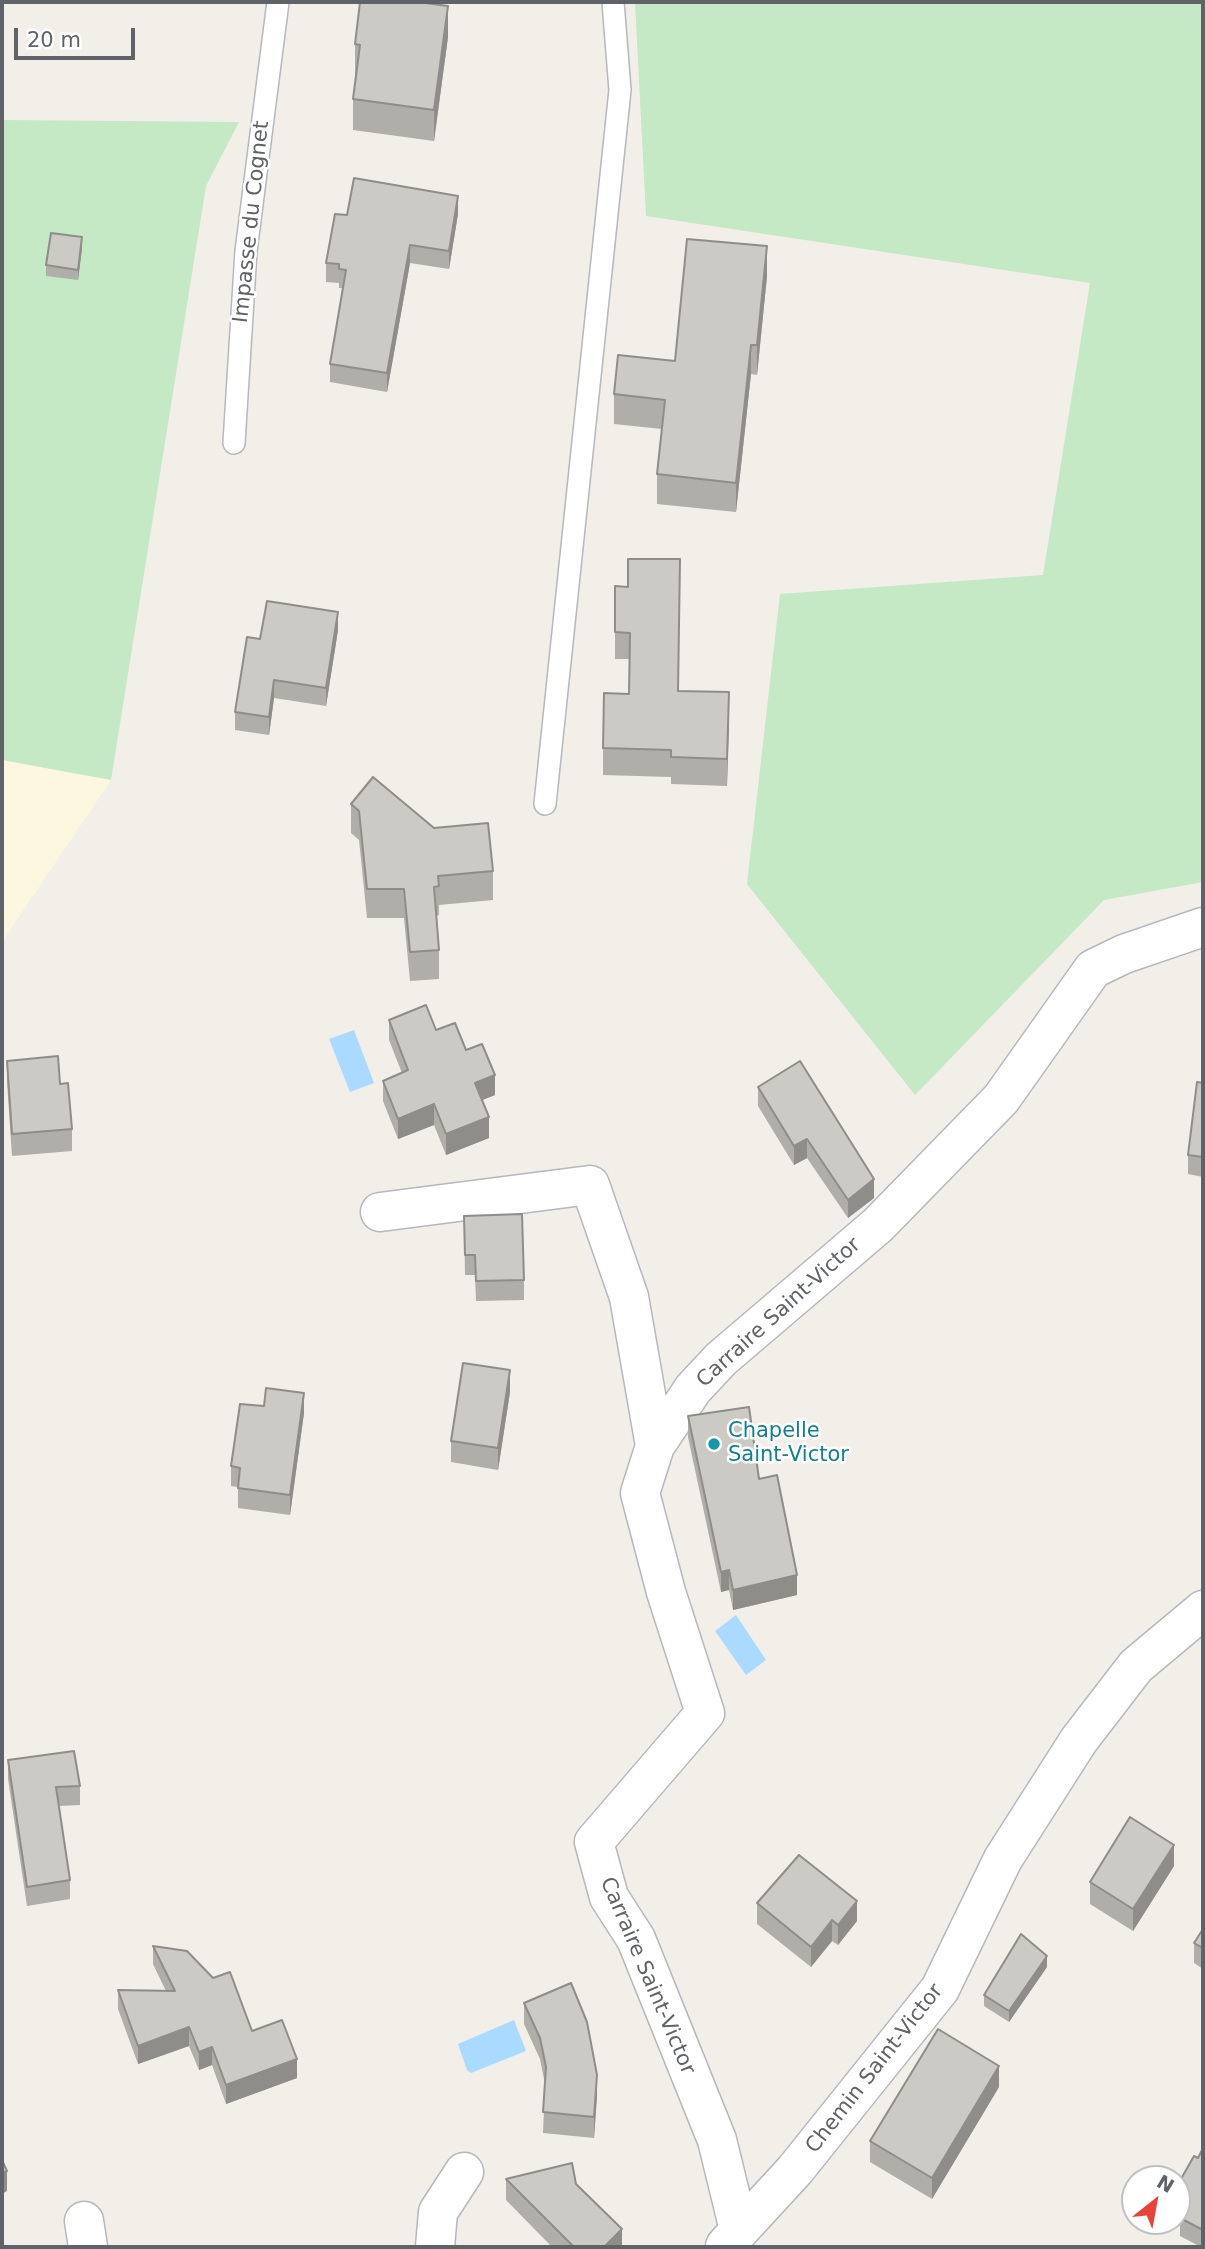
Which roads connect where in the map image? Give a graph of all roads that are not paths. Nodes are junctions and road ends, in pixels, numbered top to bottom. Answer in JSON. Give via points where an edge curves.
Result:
{"nodes":[{"id":1,"x":278,"y":2,"type":"edge"},
{"id":2,"x":613,"y":2,"type":"edge"},
{"id":3,"x":234,"y":443,"type":"dead end"},
{"id":4,"x":545,"y":804,"type":"dead end"},
{"id":5,"x":1203,"y":927,"type":"edge"},
{"id":6,"x":380,"y":1212,"type":"dead end"},
{"id":7,"x":655,"y":1446,"type":"junction"},
{"id":8,"x":1203,"y":1610,"type":"edge"},
{"id":9,"x":464,"y":2172,"type":"dead end"},
{"id":10,"x":731,"y":2238,"type":"edge"},
{"id":11,"x":435,"y":2247,"type":"edge"}],
"edges":[{"from":1,"to":3,"type":"lane","name":"Impasse du Cognet","via":[[246,251]]},
{"from":2,"to":4,"type":"lane","via":[[620,90]]},
{"from":5,"to":7,"type":"street","name":"Carraire Saint-Victor","via":[[1094,969],[992,1108],[878,1225],[721,1359],[693,1389]]},
{"from":6,"to":7,"type":"street","via":[[590,1185],[629,1297]]},
{"from":7,"to":10,"type":"street","name":"Carraire Saint-Victor","via":[[640,1493],[705,1713],[594,1842],[609,1897],[636,1939],[717,2140]]},
{"from":8,"to":10,"type":"street","name":"Chemin Saint-Victor","via":[[1136,1666],[1079,1740],[1003,1859],[940,1989],[795,2170]]},
{"from":9,"to":11,"type":"street","via":[[438,2212]]}]}
